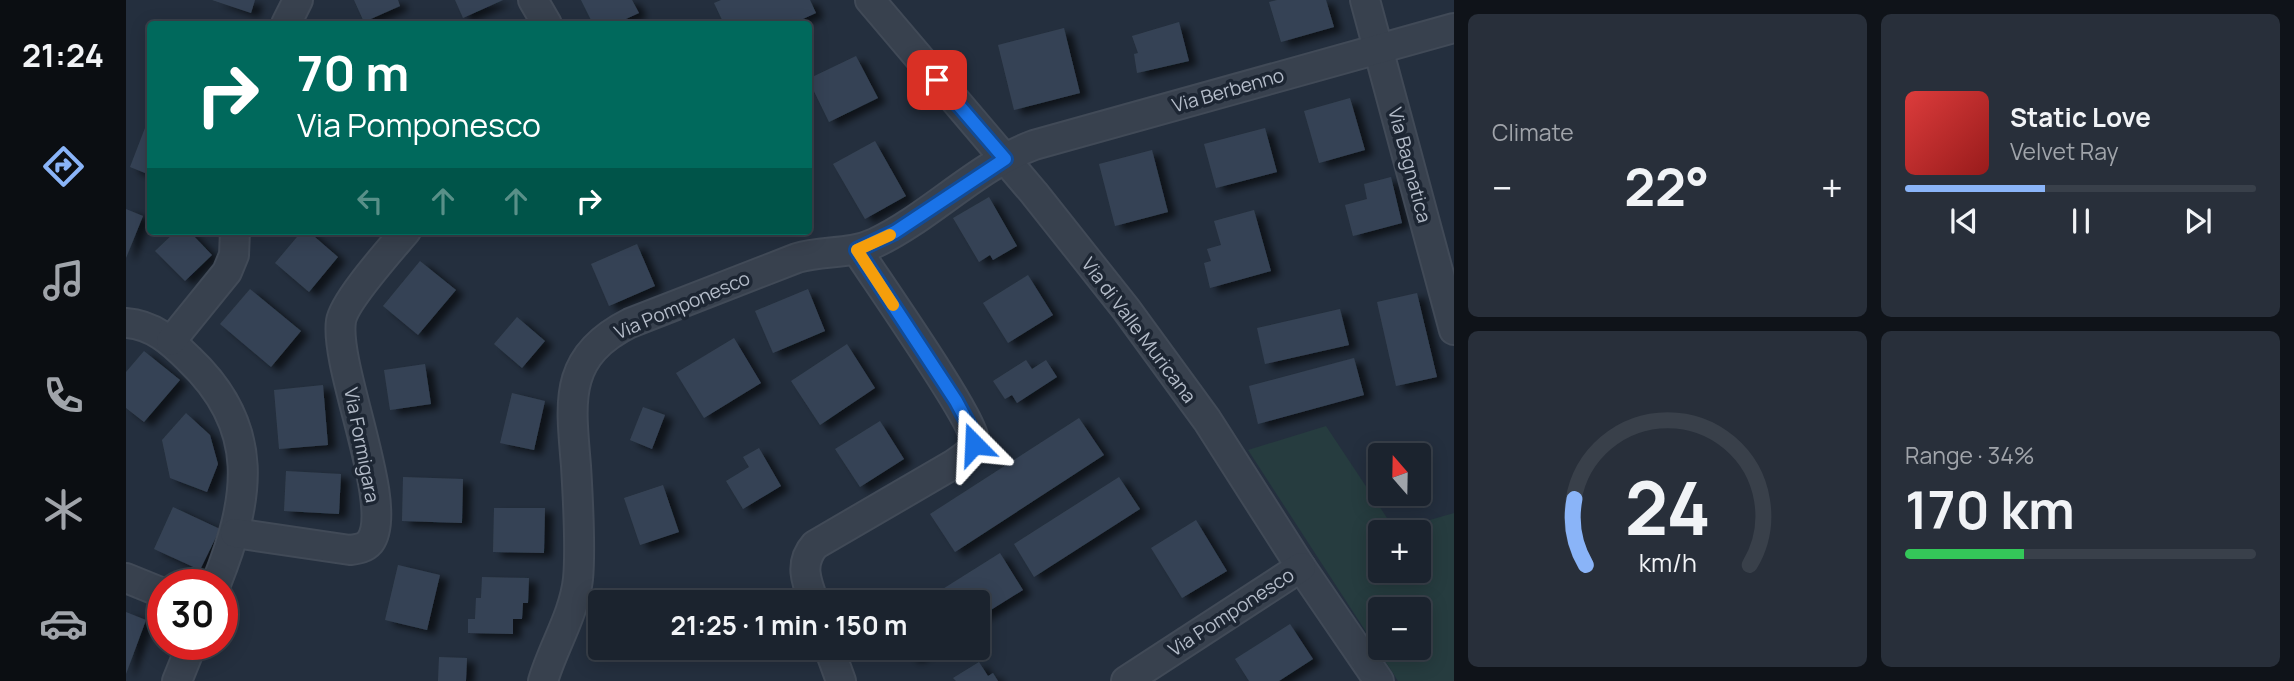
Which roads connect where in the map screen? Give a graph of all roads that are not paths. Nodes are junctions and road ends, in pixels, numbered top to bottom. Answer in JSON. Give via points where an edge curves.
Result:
{"nodes":[{"id":1,"x":298,"y":0,"type":"edge"},
{"id":2,"x":533,"y":0,"type":"edge"},
{"id":3,"x":870,"y":0,"type":"edge"},
{"id":4,"x":1366,"y":0,"type":"edge"},
{"id":5,"x":288,"y":21,"type":"edge"},
{"id":6,"x":545,"y":21,"type":"edge"},
{"id":7,"x":1454,"y":28,"type":"edge"},
{"id":8,"x":1379,"y":47,"type":"junction"},
{"id":9,"x":1005,"y":159,"type":"junction"},
{"id":10,"x":235,"y":235,"type":"edge"},
{"id":11,"x":403,"y":235,"type":"edge"},
{"id":12,"x":857,"y":250,"type":"junction"},
{"id":13,"x":126,"y":323,"type":"edge"},
{"id":14,"x":1454,"y":330,"type":"edge"},
{"id":15,"x":171,"y":341,"type":"junction"},
{"id":16,"x":235,"y":533,"type":"junction"},
{"id":17,"x":1301,"y":567,"type":"junction"},
{"id":18,"x":222,"y":569,"type":"edge"},
{"id":19,"x":126,"y":578,"type":"edge"},
{"id":20,"x":147,"y":587,"type":"edge"},
{"id":21,"x":811,"y":590,"type":"edge"},
{"id":22,"x":186,"y":660,"type":"edge"},
{"id":23,"x":833,"y":660,"type":"edge"},
{"id":24,"x":177,"y":681,"type":"edge"},
{"id":25,"x":543,"y":681,"type":"edge"},
{"id":26,"x":841,"y":681,"type":"edge"},
{"id":27,"x":1126,"y":681,"type":"edge"},
{"id":28,"x":1379,"y":681,"type":"edge"}],
"edges":[{"from":1,"to":5,"type":"street"},
{"from":2,"to":6,"type":"street"},
{"from":3,"to":9,"type":"street","name":"Via di Valle Muricana"},
{"from":4,"to":8,"type":"street","name":"Via Bagnatica"},
{"from":7,"to":8,"type":"street","name":"Via Berbenno"},
{"from":8,"to":9,"type":"street","name":"Via Berbenno","via":[[1034,145]]},
{"from":8,"to":14,"type":"street","name":"Via Bagnatica"},
{"from":9,"to":12,"type":"street","name":"Via Pomponesco","via":[[895,232]]},
{"from":9,"to":17,"type":"street","name":"Via di Valle Muricana","via":[[1126,309],[1199,409]]},
{"from":10,"to":15,"type":"street","via":[[228,272]]},
{"from":11,"to":16,"type":"street","name":"Via Formigara","via":[[351,300],[341,321],[345,362],[374,496],[371,540],[351,550]]},
{"from":12,"to":21,"type":"street","via":[[956,401],[974,444],[954,464],[815,545],[804,567]]},
{"from":12,"to":25,"type":"street","name":"Via Pomponesco","via":[[797,258],[630,323],[593,351],[578,377],[571,405],[577,589]]},
{"from":13,"to":15,"type":"street","via":[[149,328]]},
{"from":15,"to":16,"type":"street","via":[[209,380],[235,424],[244,470]]},
{"from":16,"to":18,"type":"street"},
{"from":17,"to":27,"type":"street","name":"Via Pomponesco"},
{"from":17,"to":28,"type":"street","name":"Via di Valle Muricana"},
{"from":19,"to":20,"type":"street"},
{"from":22,"to":24,"type":"street"},
{"from":23,"to":26,"type":"street"}]}
